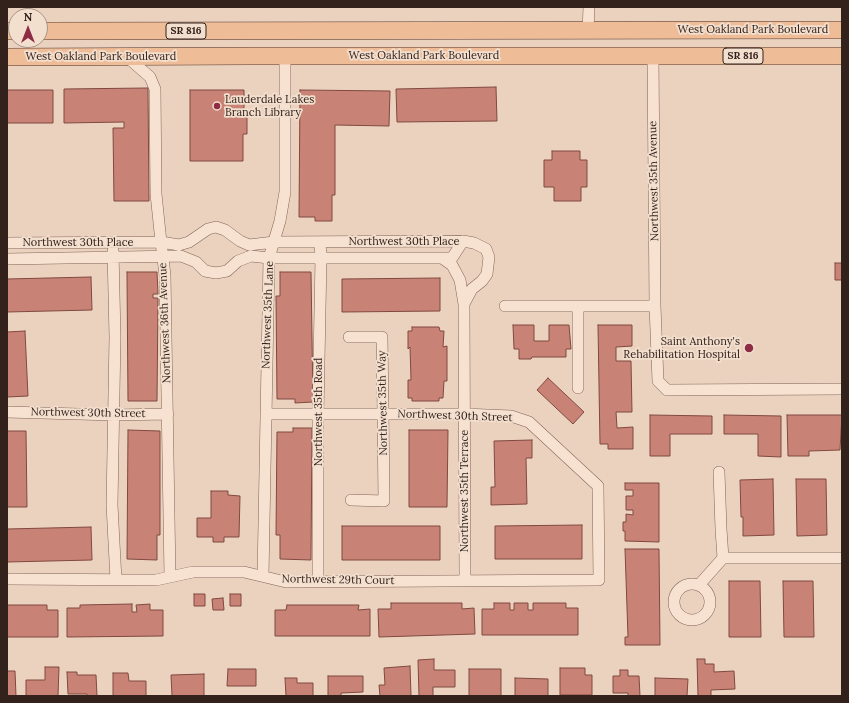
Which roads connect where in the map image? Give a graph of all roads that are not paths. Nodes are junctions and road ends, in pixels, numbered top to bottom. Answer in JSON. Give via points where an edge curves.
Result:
{"nodes":[{"id":1,"x":588,"y":7,"type":"edge"},
{"id":2,"x":842,"y":30,"type":"edge"},
{"id":3,"x":48,"y":31,"type":"edge"},
{"id":4,"x":284,"y":31,"type":"junction"},
{"id":5,"x":307,"y":31,"type":"junction"},
{"id":6,"x":588,"y":31,"type":"junction"},
{"id":7,"x":250,"y":56,"type":"junction"},
{"id":8,"x":285,"y":56,"type":"junction"},
{"id":9,"x":653,"y":56,"type":"junction"},
{"id":10,"x":842,"y":56,"type":"edge"},
{"id":11,"x":7,"y":57,"type":"edge"},
{"id":12,"x":127,"y":57,"type":"junction"},
{"id":13,"x":549,"y":57,"type":"junction"},
{"id":14,"x":463,"y":241,"type":"junction"},
{"id":15,"x":161,"y":242,"type":"junction"},
{"id":16,"x":274,"y":242,"type":"junction"},
{"id":17,"x":320,"y":242,"type":"junction"},
{"id":18,"x":7,"y":243,"type":"edge"},
{"id":19,"x":113,"y":243,"type":"junction"},
{"id":20,"x":113,"y":257,"type":"junction"},
{"id":21,"x":163,"y":257,"type":"junction"},
{"id":22,"x":269,"y":258,"type":"junction"},
{"id":23,"x":321,"y":258,"type":"junction"},
{"id":24,"x":442,"y":258,"type":"junction"},
{"id":25,"x":7,"y":259,"type":"edge"},
{"id":26,"x":464,"y":304,"type":"junction"},
{"id":27,"x":505,"y":306,"type":"dead end"},
{"id":28,"x":578,"y":306,"type":"junction"},
{"id":29,"x":655,"y":306,"type":"junction"},
{"id":30,"x":349,"y":337,"type":"dead end"},
{"id":31,"x":578,"y":388,"type":"dead end"},
{"id":32,"x":842,"y":389,"type":"edge"},
{"id":33,"x":7,"y":412,"type":"edge"},
{"id":34,"x":168,"y":414,"type":"junction"},
{"id":35,"x":266,"y":414,"type":"junction"},
{"id":36,"x":318,"y":414,"type":"junction"},
{"id":37,"x":383,"y":414,"type":"junction"},
{"id":38,"x":464,"y":414,"type":"junction"},
{"id":39,"x":114,"y":415,"type":"junction"},
{"id":40,"x":719,"y":472,"type":"dead end"},
{"id":41,"x":351,"y":500,"type":"dead end"},
{"id":42,"x":724,"y":558,"type":"junction"},
{"id":43,"x":842,"y":558,"type":"edge"},
{"id":44,"x":263,"y":576,"type":"junction"},
{"id":45,"x":170,"y":577,"type":"junction"},
{"id":46,"x":7,"y":579,"type":"edge"},
{"id":47,"x":116,"y":580,"type":"junction"},
{"id":48,"x":599,"y":580,"type":"joint"},
{"id":49,"x":466,"y":581,"type":"junction"},
{"id":50,"x":318,"y":582,"type":"junction"},
{"id":51,"x":699,"y":585,"type":"dead end"}],
"edges":[{"from":1,"to":6,"type":"street"},
{"from":2,"to":6,"type":"main road","name":"West Oakland Park Boulevard","number":"SR 816"},
{"from":3,"to":4,"type":"main road","name":"West Oakland Park Boulevard","number":"SR 816"},
{"from":4,"to":5,"type":"main road","name":"West Oakland Park Boulevard","number":"SR 816"},
{"from":4,"to":7,"type":"main road"},
{"from":5,"to":6,"type":"main road","name":"West Oakland Park Boulevard","number":"SR 816"},
{"from":5,"to":8,"type":"main road","via":[[288,44]]},
{"from":6,"to":13,"type":"main road"},
{"from":7,"to":8,"type":"main road","name":"West Oakland Park Boulevard","number":"SR 816"},
{"from":7,"to":12,"type":"main road","name":"West Oakland Park Boulevard","number":"SR 816"},
{"from":8,"to":13,"type":"main road","name":"West Oakland Park Boulevard","number":"SR 816"},
{"from":8,"to":16,"type":"street","name":"Northwest 35th Lane","via":[[285,192]]},
{"from":9,"to":10,"type":"main road","name":"West Oakland Park Boulevard","number":"SR 816"},
{"from":9,"to":13,"type":"main road","name":"West Oakland Park Boulevard","number":"SR 816"},
{"from":9,"to":29,"type":"street","name":"Northwest 35th Avenue"},
{"from":11,"to":12,"type":"main road","name":"West Oakland Park Boulevard","number":"SR 816"},
{"from":12,"to":15,"type":"street","name":"Northwest 36th Avenue","via":[[150,76],[155,89],[156,194]]},
{"from":14,"to":17,"type":"street","name":"Northwest 30th Place"},
{"from":14,"to":24,"type":"street","via":[[452,258]]},
{"from":14,"to":26,"type":"street","name":"Northwest 30th Place","via":[[486,249],[489,257],[488,274],[472,289]]},
{"from":15,"to":16,"type":"street","name":"Northwest 30th Place","via":[[179,245],[216,227],[249,245]]},
{"from":15,"to":19,"type":"street","name":"Northwest 30th Place"},
{"from":15,"to":21,"type":"street","name":"Northwest 36th Avenue"},
{"from":16,"to":17,"type":"street","name":"Northwest 30th Place"},
{"from":16,"to":22,"type":"street","name":"Northwest 35th Lane"},
{"from":17,"to":23,"type":"street","name":"Northwest 35th Road"},
{"from":18,"to":19,"type":"street","name":"Northwest 30th Place"},
{"from":19,"to":20,"type":"street"},
{"from":20,"to":21,"type":"street","name":"Northwest 30th Place"},
{"from":20,"to":25,"type":"street","name":"Northwest 30th Place"},
{"from":20,"to":39,"type":"street"},
{"from":21,"to":22,"type":"street","name":"Northwest 30th Place","via":[[181,256],[196,262],[205,271],[216,273],[227,271],[238,261],[251,256]]},
{"from":21,"to":34,"type":"street","name":"Northwest 36th Avenue","via":[[166,275]]},
{"from":22,"to":23,"type":"street","name":"Northwest 30th Place"},
{"from":22,"to":35,"type":"street","name":"Northwest 35th Lane"},
{"from":23,"to":24,"type":"street","name":"Northwest 30th Place"},
{"from":23,"to":36,"type":"street","name":"Northwest 35th Road"},
{"from":24,"to":26,"type":"street","name":"Northwest 30th Place","via":[[452,265],[460,280]]},
{"from":26,"to":38,"type":"street","name":"Northwest 35th Terrace"},
{"from":27,"to":28,"type":"street"},
{"from":28,"to":29,"type":"street"},
{"from":28,"to":31,"type":"street"},
{"from":29,"to":32,"type":"street","name":"Northwest 35th Avenue","via":[[658,381],[667,390]]},
{"from":30,"to":37,"type":"street","name":"Northwest 35th Way","via":[[382,338]]},
{"from":33,"to":39,"type":"street","name":"Northwest 30th Street"},
{"from":34,"to":39,"type":"street","name":"Northwest 30th Street"},
{"from":34,"to":45,"type":"street","name":"Northwest 36th Avenue"},
{"from":35,"to":36,"type":"street","name":"Northwest 30th Street"},
{"from":35,"to":44,"type":"street","name":"Northwest 35th Lane"},
{"from":36,"to":37,"type":"street","name":"Northwest 30th Street"},
{"from":36,"to":50,"type":"street","name":"Northwest 35th Road"},
{"from":37,"to":38,"type":"street","name":"Northwest 30th Street"},
{"from":37,"to":41,"type":"street","name":"Northwest 35th Way","via":[[384,501]]},
{"from":38,"to":48,"type":"street","name":"Northwest 30th Street","via":[[511,416],[529,422],[598,486]]},
{"from":38,"to":49,"type":"street","name":"Northwest 35th Terrace"},
{"from":39,"to":47,"type":"street","via":[[112,505]]},
{"from":40,"to":42,"type":"street"},
{"from":42,"to":43,"type":"street"},
{"from":42,"to":51,"type":"street"},
{"from":44,"to":45,"type":"street","name":"Northwest 29th Court","via":[[244,572],[193,572]]},
{"from":44,"to":50,"type":"street","name":"Northwest 29th Court","via":[[286,582]]},
{"from":45,"to":47,"type":"street","name":"Northwest 29th Court","via":[[156,580]]},
{"from":46,"to":47,"type":"street","name":"Northwest 29th Court"},
{"from":48,"to":49,"type":"street","name":"Northwest 29th Court"},
{"from":49,"to":50,"type":"street","name":"Northwest 29th Court"}]}
